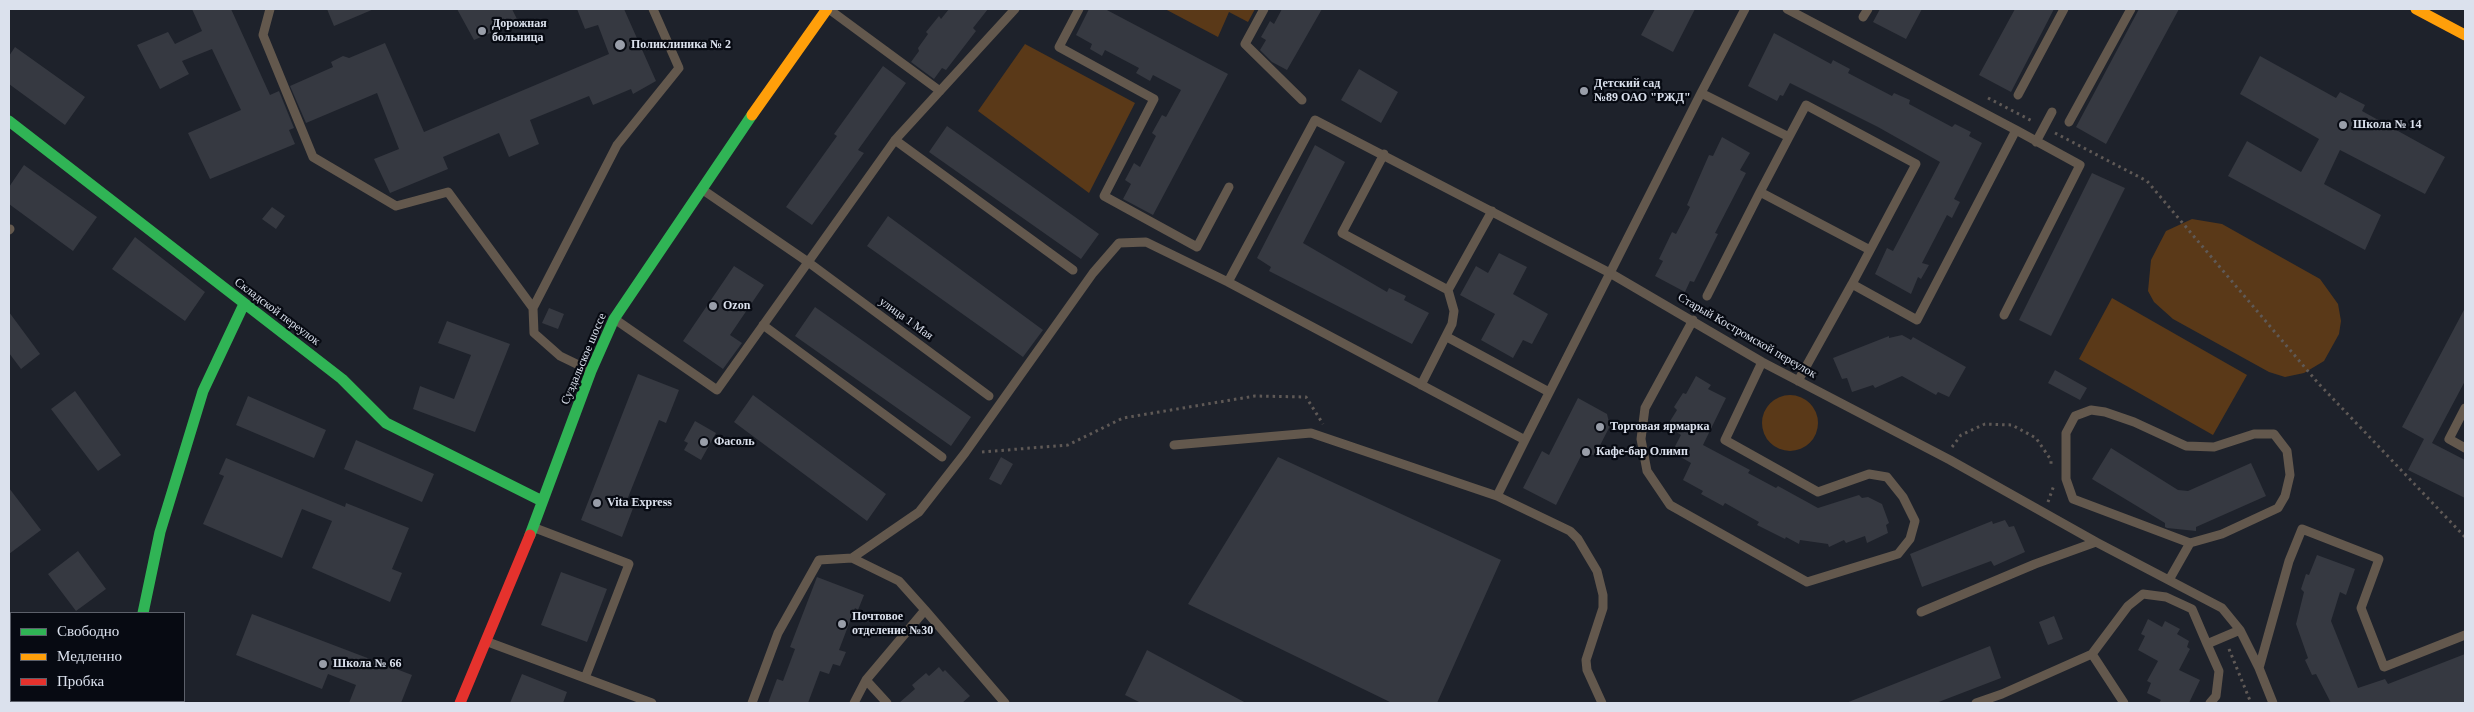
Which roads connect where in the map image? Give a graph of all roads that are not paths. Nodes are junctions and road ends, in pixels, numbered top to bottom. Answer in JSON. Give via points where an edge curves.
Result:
{"nodes":[{"id":1,"x":270,"y":9,"type":"edge"},
{"id":2,"x":653,"y":9,"type":"edge"},
{"id":3,"x":828,"y":9,"type":"edge"},
{"id":4,"x":1015,"y":9,"type":"edge"},
{"id":5,"x":1079,"y":9,"type":"edge"},
{"id":6,"x":1264,"y":9,"type":"edge"},
{"id":7,"x":1745,"y":9,"type":"edge"},
{"id":8,"x":1787,"y":9,"type":"edge"},
{"id":9,"x":2064,"y":9,"type":"edge"},
{"id":10,"x":2131,"y":9,"type":"edge"},
{"id":11,"x":2416,"y":9,"type":"edge"},
{"id":12,"x":2465,"y":35,"type":"edge"},
{"id":13,"x":940,"y":91,"type":"junction"},
{"id":14,"x":1701,"y":93,"type":"junction"},
{"id":15,"x":2018,"y":95,"type":"dead end"},
{"id":16,"x":1302,"y":100,"type":"dead end"},
{"id":17,"x":2052,"y":112,"type":"dead end"},
{"id":18,"x":9,"y":121,"type":"edge"},
{"id":19,"x":2069,"y":122,"type":"dead end"},
{"id":20,"x":2016,"y":130,"type":"junction"},
{"id":21,"x":1789,"y":138,"type":"junction"},
{"id":22,"x":895,"y":140,"type":"junction"},
{"id":23,"x":2036,"y":142,"type":"junction"},
{"id":24,"x":1384,"y":154,"type":"junction"},
{"id":25,"x":1229,"y":187,"type":"dead end"},
{"id":26,"x":701,"y":188,"type":"junction"},
{"id":27,"x":1760,"y":192,"type":"junction"},
{"id":28,"x":1492,"y":211,"type":"junction"},
{"id":29,"x":1870,"y":250,"type":"junction"},
{"id":30,"x":808,"y":262,"type":"junction"},
{"id":31,"x":1073,"y":270,"type":"dead end"},
{"id":32,"x":1610,"y":273,"type":"junction"},
{"id":33,"x":1228,"y":282,"type":"junction"},
{"id":34,"x":1852,"y":284,"type":"junction"},
{"id":35,"x":1448,"y":290,"type":"junction"},
{"id":36,"x":1707,"y":296,"type":"dead end"},
{"id":37,"x":244,"y":304,"type":"junction"},
{"id":38,"x":533,"y":308,"type":"junction"},
{"id":39,"x":2004,"y":315,"type":"dead end"},
{"id":40,"x":614,"y":320,"type":"junction"},
{"id":41,"x":1693,"y":320,"type":"junction"},
{"id":42,"x":764,"y":325,"type":"junction"},
{"id":43,"x":1447,"y":337,"type":"junction"},
{"id":44,"x":1762,"y":362,"type":"junction"},
{"id":45,"x":591,"y":371,"type":"junction"},
{"id":46,"x":1798,"y":381,"type":"junction"},
{"id":47,"x":1421,"y":385,"type":"junction"},
{"id":48,"x":1550,"y":392,"type":"junction"},
{"id":49,"x":989,"y":396,"type":"dead end"},
{"id":50,"x":2465,"y":408,"type":"edge"},
{"id":51,"x":1525,"y":440,"type":"junction"},
{"id":52,"x":1174,"y":445,"type":"dead end"},
{"id":53,"x":2465,"y":448,"type":"edge"},
{"id":54,"x":942,"y":456,"type":"dead end"},
{"id":55,"x":1497,"y":496,"type":"junction"},
{"id":56,"x":542,"y":501,"type":"junction"},
{"id":57,"x":533,"y":527,"type":"junction"},
{"id":58,"x":2096,"y":542,"type":"junction"},
{"id":59,"x":2190,"y":544,"type":"junction"},
{"id":60,"x":852,"y":558,"type":"junction"},
{"id":61,"x":2169,"y":580,"type":"junction"},
{"id":62,"x":924,"y":610,"type":"junction"},
{"id":63,"x":143,"y":612,"type":"edge"},
{"id":64,"x":1921,"y":612,"type":"dead end"},
{"id":65,"x":2240,"y":630,"type":"junction"},
{"id":66,"x":2465,"y":634,"type":"edge"},
{"id":67,"x":486,"y":642,"type":"junction"},
{"id":68,"x":2208,"y":644,"type":"junction"},
{"id":69,"x":2092,"y":654,"type":"junction"},
{"id":70,"x":2259,"y":668,"type":"junction"},
{"id":71,"x":585,"y":678,"type":"junction"},
{"id":72,"x":866,"y":680,"type":"junction"},
{"id":73,"x":460,"y":703,"type":"edge"},
{"id":74,"x":652,"y":703,"type":"edge"},
{"id":75,"x":752,"y":703,"type":"edge"},
{"id":76,"x":854,"y":703,"type":"edge"},
{"id":77,"x":887,"y":703,"type":"edge"},
{"id":78,"x":1005,"y":703,"type":"edge"},
{"id":79,"x":1602,"y":703,"type":"edge"},
{"id":80,"x":1976,"y":703,"type":"edge"},
{"id":81,"x":2124,"y":703,"type":"edge"},
{"id":82,"x":2210,"y":703,"type":"edge"},
{"id":83,"x":2273,"y":703,"type":"edge"}],
"edges":[{"from":1,"to":38,"type":"lane","via":[[263,35],[313,157],[396,206],[448,192]]},
{"from":2,"to":38,"type":"lane","via":[[679,68],[617,145]]},
{"from":3,"to":13,"type":"lane"},
{"from":3,"to":26,"type":"street","name":"Суздальское шоссе"},
{"from":4,"to":13,"type":"lane"},
{"from":5,"to":25,"type":"lane","via":[[1059,47],[1154,99],[1104,196],[1197,247]]},
{"from":6,"to":16,"type":"lane","via":[[1245,44]]},
{"from":7,"to":14,"type":"lane"},
{"from":8,"to":20,"type":"lane"},
{"from":9,"to":15,"type":"lane"},
{"from":10,"to":19,"type":"lane"},
{"from":11,"to":12,"type":"street"},
{"from":13,"to":22,"type":"lane"},
{"from":14,"to":21,"type":"lane"},
{"from":14,"to":32,"type":"lane"},
{"from":17,"to":23,"type":"lane"},
{"from":18,"to":37,"type":"street","name":"Складской переулок"},
{"from":20,"to":23,"type":"lane"},
{"from":20,"to":34,"type":"lane","via":[[1918,320]]},
{"from":21,"to":27,"type":"lane"},
{"from":21,"to":29,"type":"lane","via":[[1806,105],[1916,164]]},
{"from":22,"to":30,"type":"lane"},
{"from":22,"to":31,"type":"lane"},
{"from":23,"to":39,"type":"lane","via":[[2080,165]]},
{"from":24,"to":28,"type":"lane","name":"Старый Костромской переулок"},
{"from":24,"to":33,"type":"lane","name":"Старый Костромской переулок","via":[[1315,120]]},
{"from":24,"to":35,"type":"lane","via":[[1342,233]]},
{"from":26,"to":30,"type":"lane","name":"улица 1 Мая"},
{"from":26,"to":40,"type":"street","name":"Суздальское шоссе"},
{"from":27,"to":29,"type":"lane"},
{"from":27,"to":36,"type":"lane"},
{"from":28,"to":32,"type":"lane","name":"Старый Костромской переулок"},
{"from":28,"to":35,"type":"lane"},
{"from":29,"to":34,"type":"lane"},
{"from":30,"to":42,"type":"lane"},
{"from":30,"to":49,"type":"lane","name":"улица 1 Мая"},
{"from":32,"to":41,"type":"lane","name":"Старый Костромской переулок"},
{"from":32,"to":48,"type":"lane"},
{"from":33,"to":47,"type":"lane"},
{"from":33,"to":60,"type":"lane","via":[[1146,242],[1119,243],[1093,273],[965,454],[919,512]]},
{"from":34,"to":46,"type":"lane"},
{"from":35,"to":43,"type":"lane","via":[[1454,311]]},
{"from":37,"to":56,"type":"street","name":"Складской переулок","via":[[342,379],[386,423]]},
{"from":37,"to":63,"type":"street","via":[[203,391],[160,532]]},
{"from":38,"to":45,"type":"lane","via":[[534,333],[560,356]]},
{"from":40,"to":42,"type":"lane","via":[[717,390]]},
{"from":40,"to":45,"type":"street","name":"Суздальское шоссе"},
{"from":41,"to":44,"type":"lane","name":"Старый Костромской переулок"},
{"from":41,"to":44,"type":"lane","via":[[1646,408],[1641,439],[1647,471],[1670,505],[1807,582],[1898,554],[1910,539],[1914,521],[1903,496],[1887,477],[1869,474],[1818,492],[1725,440]]},
{"from":42,"to":54,"type":"lane"},
{"from":43,"to":47,"type":"lane"},
{"from":43,"to":48,"type":"lane"},
{"from":44,"to":46,"type":"lane","name":"Старый Костромской переулок"},
{"from":45,"to":56,"type":"street","name":"Суздальское шоссе"},
{"from":46,"to":58,"type":"lane","name":"Старый Костромской переулок","via":[[1945,457]]},
{"from":47,"to":51,"type":"lane"},
{"from":48,"to":51,"type":"lane"},
{"from":50,"to":53,"type":"lane","via":[[2449,439]]},
{"from":51,"to":55,"type":"lane"},
{"from":52,"to":55,"type":"lane","via":[[1311,433]]},
{"from":55,"to":79,"type":"lane","via":[[1570,531],[1596,571],[1603,608],[1586,660],[1587,670]]},
{"from":56,"to":57,"type":"street","name":"Суздальское шоссе"},
{"from":57,"to":67,"type":"street","name":"Суздальское шоссе"},
{"from":57,"to":71,"type":"lane","via":[[629,564]]},
{"from":58,"to":61,"type":"lane","name":"Старый Костромской переулок"},
{"from":58,"to":64,"type":"lane"},
{"from":59,"to":59,"type":"lane","via":[[2222,534],[2278,508],[2290,475],[2287,451],[2274,434],[2254,434],[2214,448],[2186,446],[2105,412],[2091,410],[2075,416],[2066,433],[2066,479],[2073,499]]},
{"from":59,"to":61,"type":"lane"},
{"from":60,"to":62,"type":"lane","via":[[898,581]]},
{"from":60,"to":75,"type":"lane","via":[[819,560],[778,634]]},
{"from":61,"to":65,"type":"lane","name":"Старый Костромской переулок","via":[[2222,608]]},
{"from":62,"to":72,"type":"lane"},
{"from":62,"to":78,"type":"lane"},
{"from":65,"to":68,"type":"lane"},
{"from":65,"to":70,"type":"lane","name":"Старый Костромской переулок"},
{"from":66,"to":70,"type":"lane","via":[[2384,667],[2361,608],[2379,560],[2302,529],[2289,561]]},
{"from":67,"to":71,"type":"lane"},
{"from":67,"to":73,"type":"street","name":"Суздальское шоссе"},
{"from":68,"to":69,"type":"lane","via":[[2192,609],[2166,597],[2143,594],[2128,606]]},
{"from":68,"to":82,"type":"lane","via":[[2219,671],[2216,696]]},
{"from":69,"to":80,"type":"lane"},
{"from":69,"to":81,"type":"lane"},
{"from":70,"to":83,"type":"lane","name":"Старый Костромской переулок"},
{"from":71,"to":74,"type":"lane"},
{"from":72,"to":76,"type":"lane"},
{"from":72,"to":77,"type":"lane"}]}
